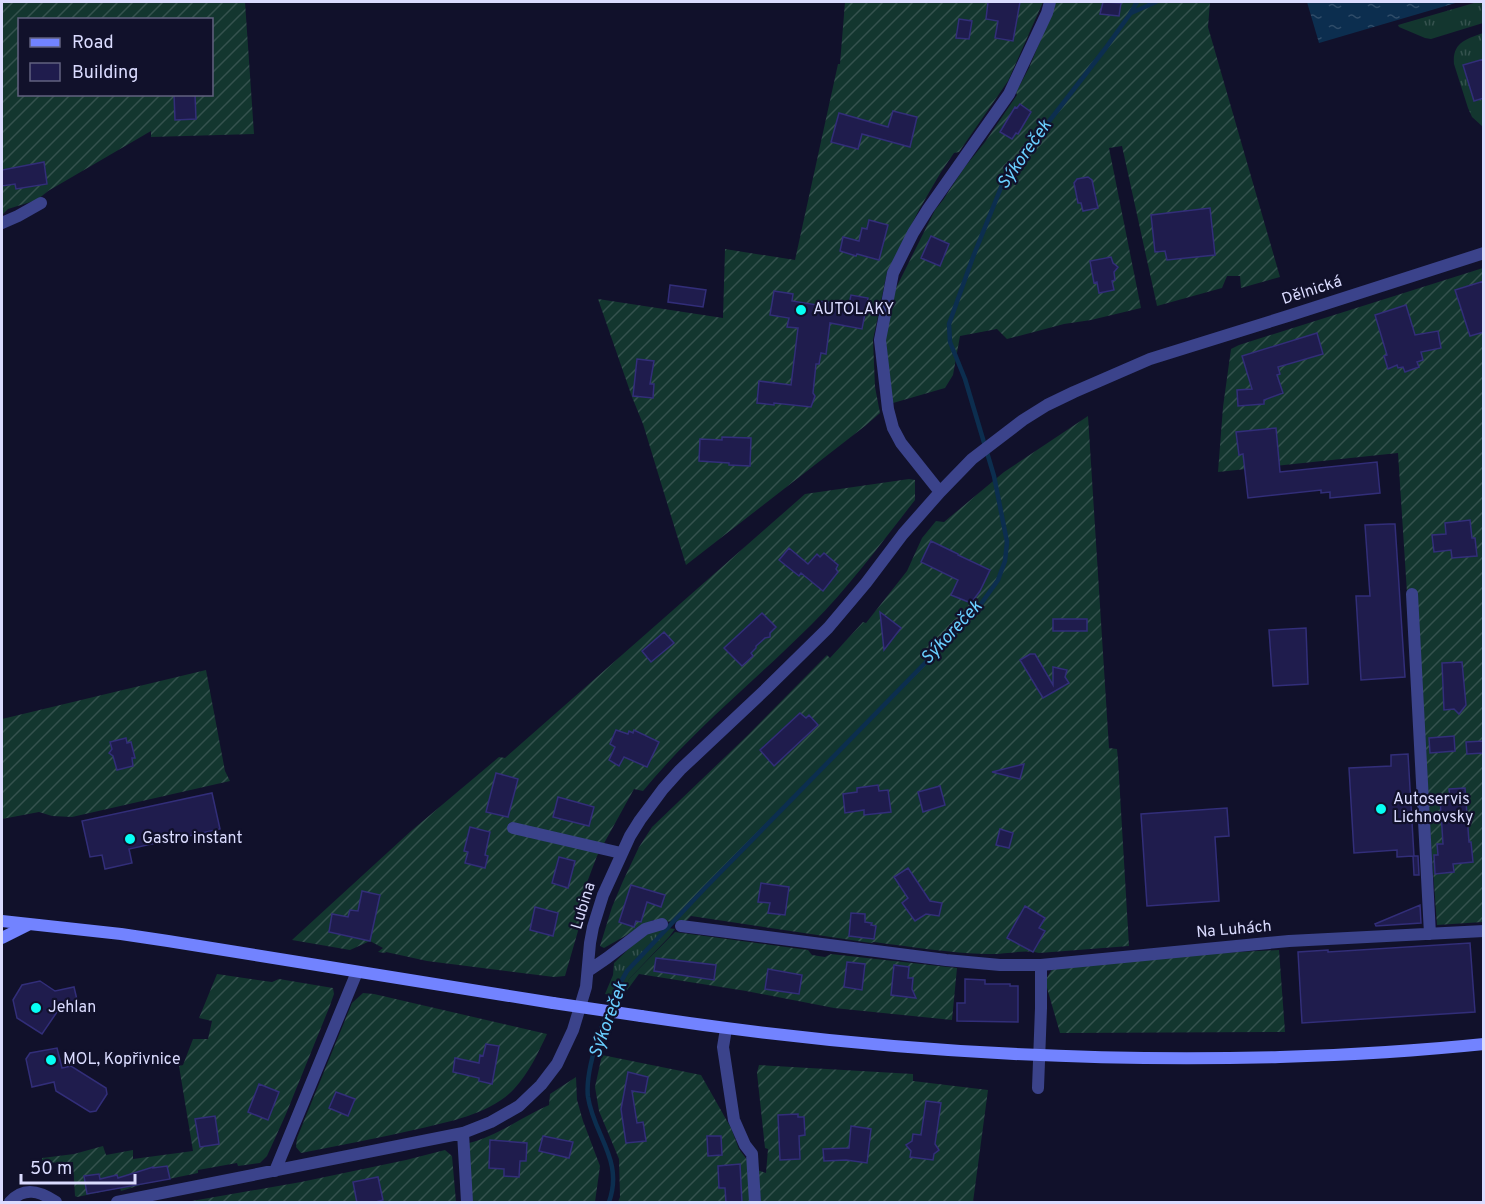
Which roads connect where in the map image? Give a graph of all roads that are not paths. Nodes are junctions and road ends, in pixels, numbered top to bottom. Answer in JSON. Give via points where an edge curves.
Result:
{"nodes":[{"id":1,"x":1050,"y":2,"type":"edge"},
{"id":2,"x":41,"y":203,"type":"dead end"},
{"id":3,"x":2,"y":223,"type":"edge"},
{"id":4,"x":1484,"y":254,"type":"edge"},
{"id":5,"x":940,"y":492,"type":"junction"},
{"id":6,"x":1412,"y":594,"type":"dead end"},
{"id":7,"x":513,"y":828,"type":"dead end"},
{"id":8,"x":621,"y":853,"type":"junction"},
{"id":9,"x":2,"y":921,"type":"edge"},
{"id":10,"x":31,"y":924,"type":"junction"},
{"id":11,"x":662,"y":924,"type":"dead end"},
{"id":12,"x":681,"y":926,"type":"dead end"},
{"id":13,"x":1484,"y":931,"type":"edge"},
{"id":14,"x":1430,"y":934,"type":"junction"},
{"id":15,"x":2,"y":938,"type":"edge"},
{"id":16,"x":1041,"y":965,"type":"junction"},
{"id":17,"x":588,"y":971,"type":"junction"},
{"id":18,"x":357,"y":972,"type":"junction"},
{"id":19,"x":726,"y":1029,"type":"junction"},
{"id":20,"x":1484,"y":1044,"type":"edge"},
{"id":21,"x":1039,"y":1056,"type":"junction"},
{"id":22,"x":1038,"y":1088,"type":"dead end"},
{"id":23,"x":463,"y":1133,"type":"junction"},
{"id":24,"x":275,"y":1171,"type":"junction"},
{"id":25,"x":10,"y":1203,"type":"edge"},
{"id":26,"x":56,"y":1203,"type":"edge"},
{"id":27,"x":117,"y":1203,"type":"edge"},
{"id":28,"x":467,"y":1203,"type":"edge"},
{"id":29,"x":755,"y":1203,"type":"edge"}],
"edges":[{"from":1,"to":5,"type":"street","via":[[1009,94],[928,209],[893,273],[880,340],[888,409],[901,443]]},
{"from":2,"to":3,"type":"street"},
{"from":4,"to":5,"type":"street","name":"Dělnická","via":[[1149,358],[1023,420],[972,459]]},
{"from":5,"to":8,"type":"street","name":"Lubina","via":[[828,628],[680,770],[640,820]]},
{"from":6,"to":14,"type":"street"},
{"from":7,"to":8,"type":"street"},
{"from":8,"to":17,"type":"street","name":"Lubina","via":[[599,908]]},
{"from":9,"to":10,"type":"main road"},
{"from":10,"to":15,"type":"main road"},
{"from":10,"to":18,"type":"main road"},
{"from":11,"to":17,"type":"street","via":[[645,929]]},
{"from":12,"to":16,"type":"street","name":"Na Luhách","via":[[882,953],[1000,965]]},
{"from":13,"to":14,"type":"street","name":"Na Luhách"},
{"from":14,"to":16,"type":"street","name":"Na Luhách","via":[[1289,941]]},
{"from":16,"to":21,"type":"street"},
{"from":17,"to":23,"type":"street","name":"Lubina","via":[[573,1030],[549,1076],[513,1110]]},
{"from":18,"to":19,"type":"main road","bridge":true},
{"from":18,"to":24,"type":"street"},
{"from":19,"to":21,"type":"main road"},
{"from":19,"to":29,"type":"street","via":[[723,1047],[734,1120],[752,1154]]},
{"from":20,"to":21,"type":"main road","via":[[1228,1058]]},
{"from":21,"to":22,"type":"street"},
{"from":23,"to":24,"type":"street","name":"Lubina"},
{"from":23,"to":28,"type":"street"},
{"from":24,"to":27,"type":"street","name":"Lubina"},
{"from":25,"to":26,"type":"street","via":[[20,1194],[31,1192]]}]}
